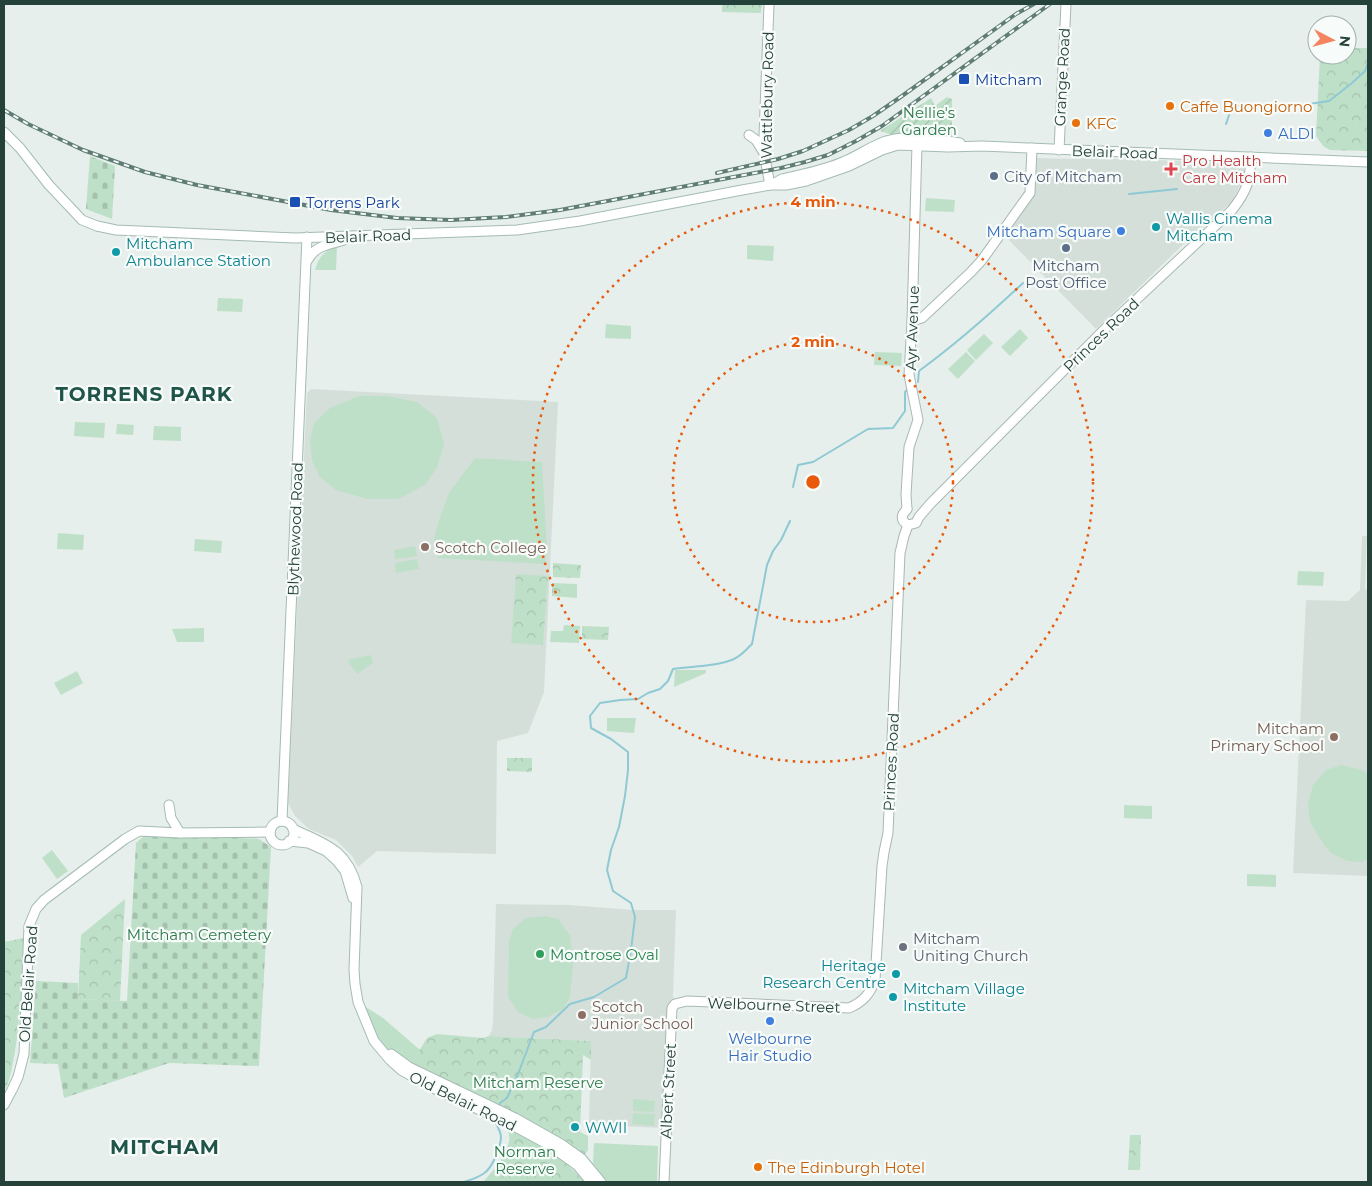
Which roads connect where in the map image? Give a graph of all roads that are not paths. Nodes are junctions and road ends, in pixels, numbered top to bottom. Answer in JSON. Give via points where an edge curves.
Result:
{"nodes":[{"id":1,"x":770,"y":4,"type":"edge"},
{"id":2,"x":1066,"y":4,"type":"edge"},
{"id":3,"x":4,"y":132,"type":"edge"},
{"id":4,"x":749,"y":135,"type":"dead end"},
{"id":5,"x":917,"y":145,"type":"junction"},
{"id":6,"x":982,"y":146,"type":"junction"},
{"id":7,"x":1032,"y":148,"type":"junction"},
{"id":8,"x":1059,"y":150,"type":"junction"},
{"id":9,"x":764,"y":153,"type":"junction"},
{"id":10,"x":1251,"y":157,"type":"junction"},
{"id":11,"x":1368,"y":162,"type":"edge"},
{"id":12,"x":770,"y":185,"type":"junction"},
{"id":13,"x":356,"y":236,"type":"junction"},
{"id":14,"x":307,"y":237,"type":"junction"},
{"id":15,"x":305,"y":268,"type":"junction"},
{"id":16,"x":912,"y":321,"type":"junction"},
{"id":17,"x":914,"y":512,"type":"junction"},
{"id":18,"x":908,"y":525,"type":"junction"},
{"id":19,"x":169,"y":805,"type":"dead end"},
{"id":20,"x":282,"y":821,"type":"junction"},
{"id":21,"x":293,"y":829,"type":"junction"},
{"id":22,"x":270,"y":832,"type":"junction"},
{"id":23,"x":180,"y":833,"type":"junction"},
{"id":24,"x":289,"y":841,"type":"junction"},
{"id":25,"x":356,"y":909,"type":"junction"},
{"id":26,"x":866,"y":997,"type":"joint"},
{"id":27,"x":678,"y":1002,"type":"joint"},
{"id":28,"x":4,"y":1105,"type":"edge"},
{"id":29,"x":513,"y":1121,"type":"junction"},
{"id":30,"x":591,"y":1182,"type":"edge"},
{"id":31,"x":601,"y":1182,"type":"edge"},
{"id":32,"x":664,"y":1182,"type":"edge"}],
"edges":[{"from":1,"to":9,"type":"main road","name":"Wattlebury Road"},
{"from":2,"to":8,"type":"main road","name":"Grange Road"},
{"from":3,"to":14,"type":"main road","name":"Belair Road","via":[[82,220],[97,226],[116,230]]},
{"from":4,"to":9,"type":"main road"},
{"from":5,"to":6,"type":"main road","name":"Belair Road"},
{"from":5,"to":12,"type":"main road","name":"Belair Road","via":[[891,146],[835,172],[806,181]]},
{"from":5,"to":16,"type":"main road","name":"Ayr Avenue"},
{"from":6,"to":7,"type":"main road","name":"Belair Road"},
{"from":6,"to":12,"type":"main road","name":"Belair Road","via":[[937,139],[895,138],[846,161]]},
{"from":7,"to":8,"type":"main road","name":"Belair Road"},
{"from":7,"to":16,"type":"main road","via":[[1030,193],[971,272],[922,318]]},
{"from":8,"to":10,"type":"main road","name":"Belair Road"},
{"from":9,"to":12,"type":"main road","name":"Wattlebury Road"},
{"from":10,"to":11,"type":"main road","name":"Belair Road"},
{"from":10,"to":17,"type":"main road","name":"Princes Road","via":[[1249,179],[1242,198],[1232,210],[1108,326],[932,504]]},
{"from":12,"to":13,"type":"main road","name":"Belair Road","via":[[517,230]]},
{"from":13,"to":14,"type":"main road","name":"Belair Road"},
{"from":13,"to":15,"type":"main road","via":[[312,251]]},
{"from":14,"to":15,"type":"main road","name":"Blythewood Road"},
{"from":15,"to":20,"type":"main road","name":"Blythewood Road"},
{"from":16,"to":17,"type":"main road","name":"Ayr Avenue","via":[[909,375],[918,420],[909,447],[906,494]]},
{"from":17,"to":18,"type":"main road","via":[[916,523]]},
{"from":17,"to":18,"type":"main road","via":[[904,511],[903,521]]},
{"from":18,"to":26,"type":"main road","name":"Princes Road","via":[[900,553],[888,833],[881,871],[875,980]]},
{"from":19,"to":23,"type":"main road","via":[[171,818]]},
{"from":20,"to":21,"type":"main road"},
{"from":20,"to":22,"type":"main road","via":[[276,822]]},
{"from":21,"to":24,"type":"main road"},
{"from":21,"to":25,"type":"main road","name":"Old Belair Road","via":[[327,844],[342,857],[354,874]]},
{"from":22,"to":23,"type":"main road","name":"Old Belair Road"},
{"from":22,"to":24,"type":"main road","via":[[275,842]]},
{"from":23,"to":28,"type":"main road","name":"Old Belair Road","via":[[135,832],[36,909],[29,926],[24,1054],[18,1077]]},
{"from":24,"to":25,"type":"main road","name":"Old Belair Road","via":[[308,842],[337,861],[345,871]]},
{"from":25,"to":29,"type":"main road","name":"Old Belair Road","via":[[355,984],[368,1027],[407,1070]]},
{"from":26,"to":27,"type":"main road","name":"Welbourne Street","via":[[849,1008]]},
{"from":27,"to":32,"type":"main road","name":"Albert Street","via":[[672,1008]]},
{"from":29,"to":30,"type":"main road","name":"Old Belair Road","via":[[576,1165]]},
{"from":29,"to":31,"type":"main road","name":"Old Belair Road","via":[[561,1144],[582,1159]]}]}
